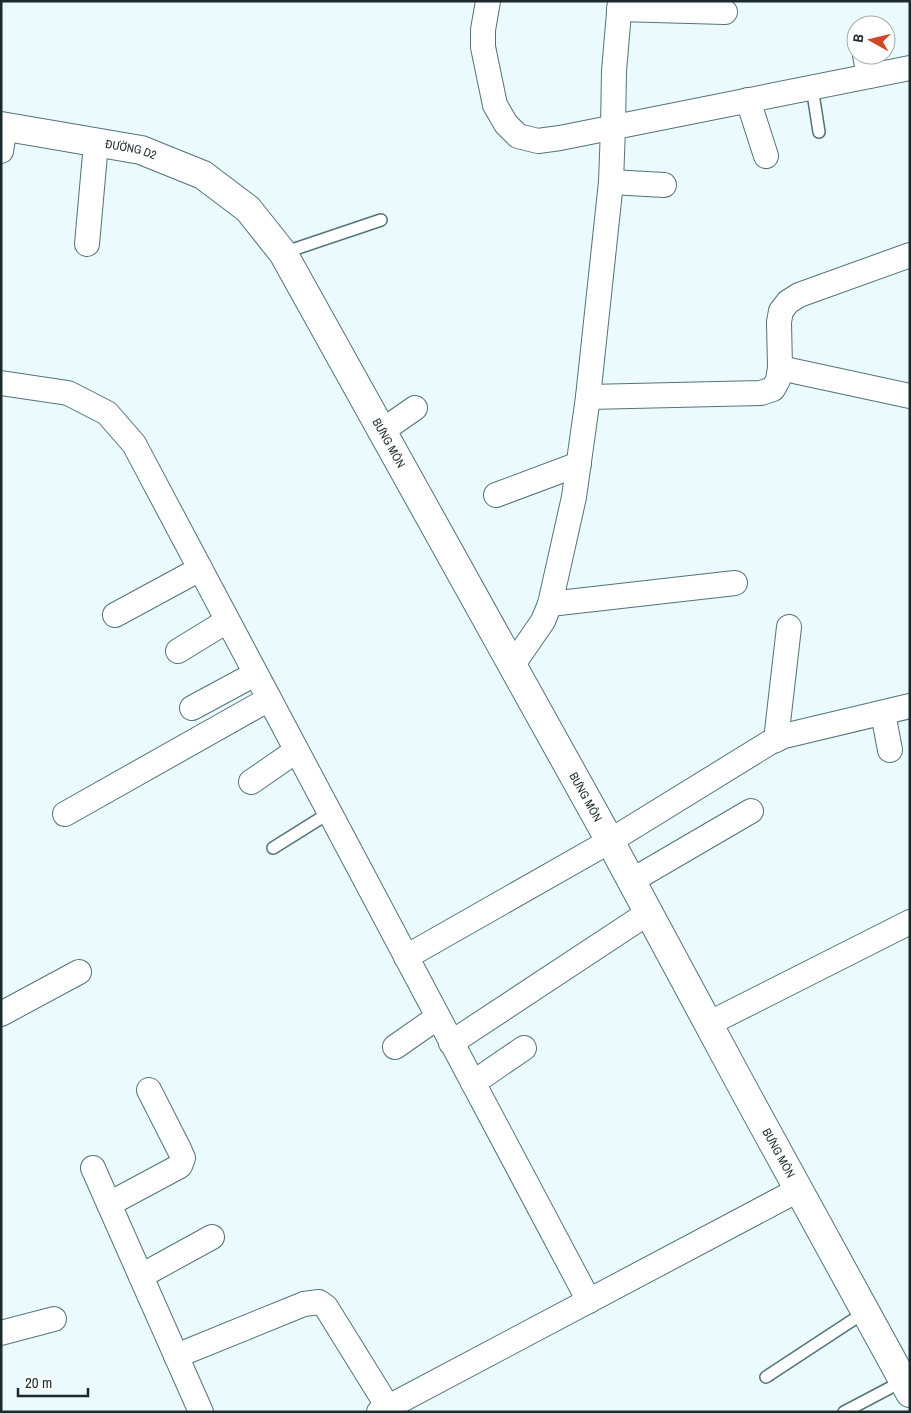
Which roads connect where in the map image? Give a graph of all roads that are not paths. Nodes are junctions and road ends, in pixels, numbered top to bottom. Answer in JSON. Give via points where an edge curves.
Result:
{"nodes":[{"id":1,"x":488,"y":1,"type":"edge"},
{"id":2,"x":619,"y":5,"type":"edge"},
{"id":3,"x":725,"y":12,"type":"dead end"},
{"id":4,"x":867,"y":65,"type":"edge"},
{"id":5,"x":910,"y":68,"type":"edge"},
{"id":6,"x":812,"y":88,"type":"junction"},
{"id":7,"x":748,"y":100,"type":"junction"},
{"id":8,"x":613,"y":128,"type":"junction"},
{"id":9,"x":819,"y":132,"type":"dead end"},
{"id":10,"x":2,"y":134,"type":"edge"},
{"id":11,"x":96,"y":143,"type":"junction"},
{"id":12,"x":766,"y":156,"type":"dead end"},
{"id":13,"x":611,"y":182,"type":"junction"},
{"id":14,"x":664,"y":185,"type":"dead end"},
{"id":15,"x":248,"y":209,"type":"joint"},
{"id":16,"x":381,"y":220,"type":"dead end"},
{"id":17,"x":86,"y":244,"type":"dead end"},
{"id":18,"x":283,"y":253,"type":"junction"},
{"id":19,"x":910,"y":255,"type":"edge"},
{"id":20,"x":780,"y":368,"type":"junction"},
{"id":21,"x":1,"y":383,"type":"edge"},
{"id":22,"x":910,"y":396,"type":"edge"},
{"id":23,"x":588,"y":397,"type":"junction"},
{"id":24,"x":416,"y":408,"type":"dead end"},
{"id":25,"x":382,"y":431,"type":"junction"},
{"id":26,"x":579,"y":464,"type":"junction"},
{"id":27,"x":496,"y":495,"type":"dead end"},
{"id":28,"x":200,"y":569,"type":"junction"},
{"id":29,"x":735,"y":582,"type":"dead end"},
{"id":30,"x":550,"y":604,"type":"junction"},
{"id":31,"x":115,"y":615,"type":"dead end"},
{"id":32,"x":227,"y":621,"type":"junction"},
{"id":33,"x":789,"y":627,"type":"dead end"},
{"id":34,"x":178,"y":651,"type":"dead end"},
{"id":35,"x":512,"y":666,"type":"junction"},
{"id":36,"x":255,"y":674,"type":"junction"},
{"id":37,"x":269,"y":699,"type":"junction"},
{"id":38,"x":910,"y":706,"type":"edge"},
{"id":39,"x":192,"y":708,"type":"dead end"},
{"id":40,"x":883,"y":713,"type":"junction"},
{"id":41,"x":776,"y":740,"type":"junction"},
{"id":42,"x":890,"y":750,"type":"dead end"},
{"id":43,"x":296,"y":751,"type":"junction"},
{"id":44,"x":251,"y":782,"type":"dead end"},
{"id":45,"x":752,"y":812,"type":"dead end"},
{"id":46,"x":329,"y":813,"type":"junction"},
{"id":47,"x":65,"y":814,"type":"dead end"},
{"id":48,"x":610,"y":841,"type":"junction"},
{"id":49,"x":273,"y":848,"type":"dead end"},
{"id":50,"x":631,"y":880,"type":"junction"},
{"id":51,"x":648,"y":913,"type":"junction"},
{"id":52,"x":910,"y":922,"type":"edge"},
{"id":53,"x":406,"y":957,"type":"junction"},
{"id":54,"x":79,"y":972,"type":"dead end"},
{"id":55,"x":1,"y":1014,"type":"edge"},
{"id":56,"x":438,"y":1017,"type":"junction"},
{"id":57,"x":708,"y":1024,"type":"junction"},
{"id":58,"x":452,"y":1043,"type":"junction"},
{"id":59,"x":395,"y":1047,"type":"dead end"},
{"id":60,"x":524,"y":1048,"type":"dead end"},
{"id":61,"x":473,"y":1083,"type":"junction"},
{"id":62,"x":149,"y":1090,"type":"dead end"},
{"id":63,"x":93,"y":1168,"type":"dead end"},
{"id":64,"x":798,"y":1190,"type":"junction"},
{"id":65,"x":109,"y":1204,"type":"junction"},
{"id":66,"x":212,"y":1237,"type":"dead end"},
{"id":67,"x":141,"y":1276,"type":"junction"},
{"id":68,"x":589,"y":1301,"type":"junction"},
{"id":69,"x":865,"y":1312,"type":"junction"},
{"id":70,"x":54,"y":1319,"type":"dead end"},
{"id":71,"x":1,"y":1333,"type":"edge"},
{"id":72,"x":176,"y":1356,"type":"junction"},
{"id":73,"x":766,"y":1377,"type":"dead end"},
{"id":74,"x":906,"y":1387,"type":"edge"},
{"id":75,"x":384,"y":1409,"type":"edge"},
{"id":76,"x":201,"y":1412,"type":"edge"},
{"id":77,"x":844,"y":1412,"type":"edge"}],
"edges":[{"from":1,"to":8,"type":"street","via":[[483,47],[495,105],[506,124],[518,136],[538,141]]},
{"from":2,"to":3,"type":"street"},
{"from":2,"to":8,"type":"street"},
{"from":4,"to":5,"type":"street"},
{"from":4,"to":6,"type":"street"},
{"from":6,"to":7,"type":"street"},
{"from":6,"to":9,"type":"lane"},
{"from":7,"to":8,"type":"street"},
{"from":7,"to":12,"type":"street"},
{"from":8,"to":13,"type":"street"},
{"from":10,"to":11,"type":"street","name":"ĐƯỜNG D2"},
{"from":11,"to":15,"type":"street","name":"ĐƯỜNG D2","via":[[141,150],[203,176]]},
{"from":11,"to":17,"type":"street"},
{"from":13,"to":14,"type":"street"},
{"from":13,"to":23,"type":"street"},
{"from":15,"to":18,"type":"street","name":"BƯNG MÔN"},
{"from":16,"to":18,"type":"lane"},
{"from":18,"to":25,"type":"street","name":"BƯNG MÔN"},
{"from":19,"to":20,"type":"street","via":[[788,302],[781,311],[779,322]]},
{"from":20,"to":22,"type":"street"},
{"from":20,"to":23,"type":"street","via":[[773,389],[761,393]]},
{"from":21,"to":28,"type":"street","via":[[68,394],[107,412],[134,444]]},
{"from":23,"to":26,"type":"street"},
{"from":24,"to":25,"type":"street"},
{"from":25,"to":35,"type":"street","name":"BƯNG MÔN"},
{"from":26,"to":27,"type":"street"},
{"from":26,"to":30,"type":"street"},
{"from":28,"to":31,"type":"street"},
{"from":28,"to":32,"type":"street"},
{"from":29,"to":30,"type":"street"},
{"from":30,"to":35,"type":"street","via":[[543,621]]},
{"from":32,"to":34,"type":"street"},
{"from":32,"to":36,"type":"street"},
{"from":33,"to":41,"type":"street"},
{"from":35,"to":48,"type":"street","name":"BƯNG MÔN"},
{"from":36,"to":37,"type":"street"},
{"from":36,"to":39,"type":"street"},
{"from":37,"to":43,"type":"street"},
{"from":37,"to":47,"type":"street"},
{"from":38,"to":40,"type":"street"},
{"from":40,"to":41,"type":"street"},
{"from":40,"to":42,"type":"street"},
{"from":41,"to":48,"type":"street"},
{"from":43,"to":44,"type":"street"},
{"from":43,"to":46,"type":"street"},
{"from":45,"to":50,"type":"street"},
{"from":46,"to":49,"type":"lane"},
{"from":46,"to":53,"type":"street"},
{"from":48,"to":50,"type":"street","name":"BƯNG MÔN"},
{"from":48,"to":53,"type":"street"},
{"from":50,"to":51,"type":"street","name":"BƯNG MÔN"},
{"from":51,"to":57,"type":"street","name":"BƯNG MÔN"},
{"from":51,"to":58,"type":"street"},
{"from":52,"to":57,"type":"street"},
{"from":53,"to":56,"type":"street"},
{"from":54,"to":55,"type":"street"},
{"from":56,"to":58,"type":"street"},
{"from":56,"to":59,"type":"street"},
{"from":57,"to":64,"type":"street","name":"BƯNG MÔN"},
{"from":58,"to":61,"type":"street"},
{"from":60,"to":61,"type":"street"},
{"from":61,"to":68,"type":"street"},
{"from":62,"to":65,"type":"street","via":[[183,1158],[180,1166]]},
{"from":63,"to":65,"type":"street"},
{"from":64,"to":68,"type":"street"},
{"from":64,"to":69,"type":"street","name":"BƯNG MÔN"},
{"from":65,"to":67,"type":"street"},
{"from":66,"to":67,"type":"street"},
{"from":67,"to":72,"type":"street"},
{"from":68,"to":75,"type":"street"},
{"from":69,"to":73,"type":"lane"},
{"from":69,"to":74,"type":"street","name":"BƯNG MÔN"},
{"from":70,"to":71,"type":"street"},
{"from":72,"to":75,"type":"street","via":[[304,1304],[319,1302],[326,1307]]},
{"from":72,"to":76,"type":"street"},
{"from":74,"to":77,"type":"lane"}]}
